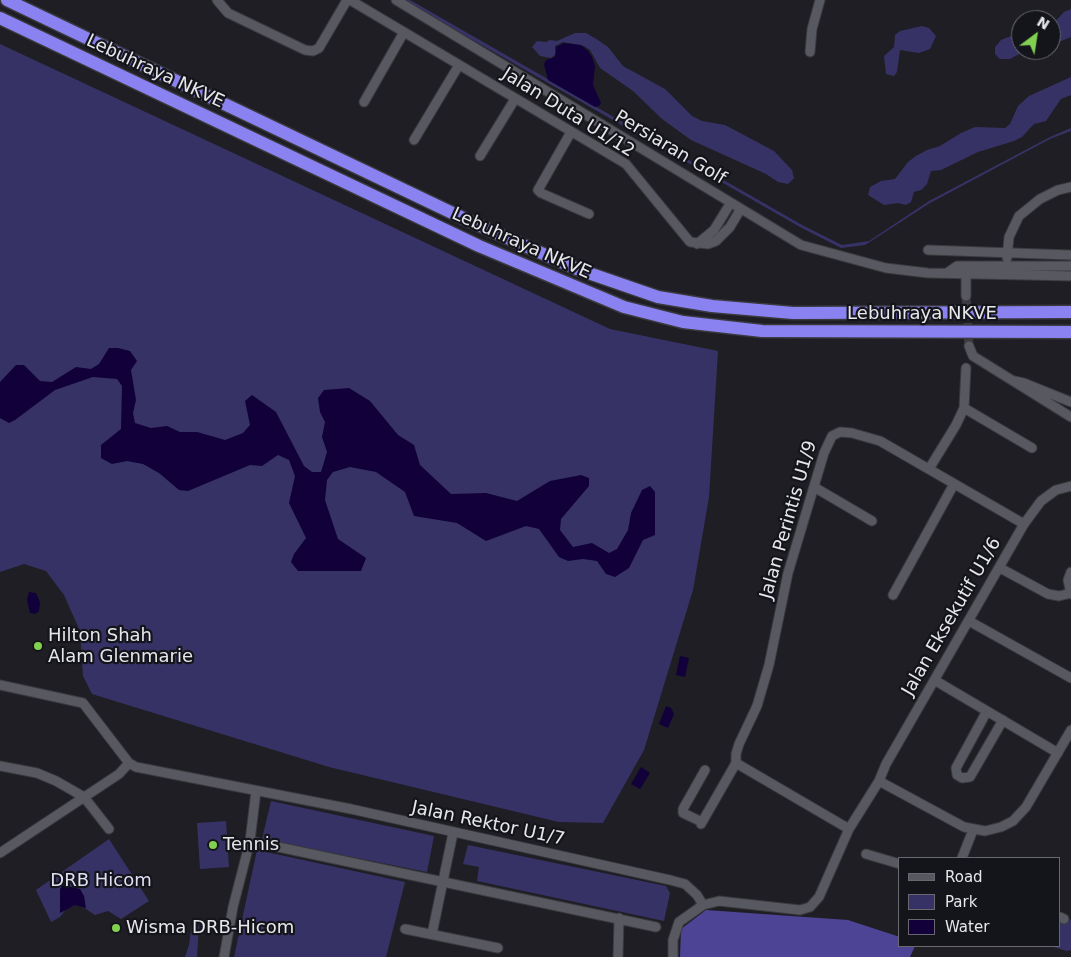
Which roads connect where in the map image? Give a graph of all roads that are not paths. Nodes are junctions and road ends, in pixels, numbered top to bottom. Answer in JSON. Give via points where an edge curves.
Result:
{"nodes":[{"id":1,"x":7,"y":0,"type":"edge"},
{"id":2,"x":217,"y":0,"type":"edge"},
{"id":3,"x":348,"y":0,"type":"edge"},
{"id":4,"x":396,"y":0,"type":"edge"},
{"id":5,"x":820,"y":0,"type":"edge"},
{"id":6,"x":0,"y":18,"type":"edge"},
{"id":7,"x":404,"y":32,"type":"junction"},
{"id":8,"x":810,"y":52,"type":"dead end"},
{"id":9,"x":459,"y":65,"type":"junction"},
{"id":10,"x":515,"y":99,"type":"junction"},
{"id":11,"x":364,"y":102,"type":"dead end"},
{"id":12,"x":570,"y":132,"type":"junction"},
{"id":13,"x":414,"y":140,"type":"dead end"},
{"id":14,"x":480,"y":156,"type":"dead end"},
{"id":15,"x":1071,"y":187,"type":"edge"},
{"id":16,"x":708,"y":191,"type":"junction"},
{"id":17,"x":730,"y":204,"type":"junction"},
{"id":18,"x":740,"y":210,"type":"junction"},
{"id":19,"x":589,"y":214,"type":"dead end"},
{"id":20,"x":722,"y":217,"type":"junction"},
{"id":21,"x":733,"y":222,"type":"junction"},
{"id":22,"x":767,"y":226,"type":"junction"},
{"id":23,"x":714,"y":230,"type":"junction"},
{"id":24,"x":722,"y":236,"type":"junction"},
{"id":25,"x":697,"y":244,"type":"junction"},
{"id":26,"x":928,"y":250,"type":"dead end"},
{"id":27,"x":1007,"y":253,"type":"junction"},
{"id":28,"x":1071,"y":255,"type":"edge"},
{"id":29,"x":1071,"y":266,"type":"edge"},
{"id":30,"x":966,"y":271,"type":"junction"},
{"id":31,"x":1007,"y":271,"type":"junction"},
{"id":32,"x":1071,"y":276,"type":"edge"},
{"id":33,"x":966,"y":296,"type":"tunnel mouth"},
{"id":34,"x":1071,"y":312,"type":"edge"},
{"id":35,"x":1071,"y":332,"type":"edge"},
{"id":36,"x":969,"y":346,"type":"tunnel mouth"},
{"id":37,"x":966,"y":368,"type":"dead end"},
{"id":38,"x":1010,"y":380,"type":"junction"},
{"id":39,"x":1071,"y":402,"type":"edge"},
{"id":40,"x":964,"y":408,"type":"junction"},
{"id":41,"x":1071,"y":417,"type":"edge"},
{"id":42,"x":1032,"y":448,"type":"dead end"},
{"id":43,"x":929,"y":469,"type":"junction"},
{"id":44,"x":954,"y":484,"type":"junction"},
{"id":45,"x":1071,"y":486,"type":"edge"},
{"id":46,"x":814,"y":487,"type":"junction"},
{"id":47,"x":872,"y":521,"type":"dead end"},
{"id":48,"x":1024,"y":524,"type":"junction"},
{"id":49,"x":1000,"y":568,"type":"junction"},
{"id":50,"x":1071,"y":572,"type":"edge"},
{"id":51,"x":1071,"y":593,"type":"edge"},
{"id":52,"x":893,"y":595,"type":"dead end"},
{"id":53,"x":969,"y":621,"type":"junction"},
{"id":54,"x":1071,"y":678,"type":"edge"},
{"id":55,"x":936,"y":680,"type":"junction"},
{"id":56,"x":0,"y":685,"type":"edge"},
{"id":57,"x":987,"y":711,"type":"junction"},
{"id":58,"x":1003,"y":720,"type":"junction"},
{"id":59,"x":1071,"y":730,"type":"edge"},
{"id":60,"x":1058,"y":753,"type":"junction"},
{"id":61,"x":129,"y":763,"type":"junction"},
{"id":62,"x":736,"y":763,"type":"junction"},
{"id":63,"x":0,"y":766,"type":"edge"},
{"id":64,"x":705,"y":770,"type":"dead end"},
{"id":65,"x":879,"y":781,"type":"junction"},
{"id":66,"x":256,"y":791,"type":"junction"},
{"id":67,"x":84,"y":797,"type":"junction"},
{"id":68,"x":109,"y":829,"type":"dead end"},
{"id":69,"x":848,"y":829,"type":"junction"},
{"id":70,"x":973,"y":830,"type":"junction"},
{"id":71,"x":453,"y":833,"type":"junction"},
{"id":72,"x":250,"y":841,"type":"junction"},
{"id":73,"x":0,"y":853,"type":"edge"},
{"id":74,"x":866,"y":854,"type":"dead end"},
{"id":75,"x":962,"y":857,"type":"edge"},
{"id":76,"x":898,"y":863,"type":"edge"},
{"id":77,"x":444,"y":881,"type":"junction"},
{"id":78,"x":703,"y":905,"type":"junction"},
{"id":79,"x":618,"y":918,"type":"junction"},
{"id":80,"x":656,"y":927,"type":"dead end"},
{"id":81,"x":406,"y":929,"type":"dead end"},
{"id":82,"x":432,"y":934,"type":"junction"},
{"id":83,"x":498,"y":948,"type":"dead end"},
{"id":84,"x":224,"y":957,"type":"edge"},
{"id":85,"x":618,"y":957,"type":"edge"},
{"id":86,"x":673,"y":957,"type":"edge"}],
"edges":[{"from":1,"to":34,"type":"highway","name":"Lebuhraya NKVE","via":[[467,220],[577,268],[658,297],[712,306],[793,313]]},
{"from":2,"to":3,"type":"street","via":[[228,13],[313,51],[319,48]]},
{"from":3,"to":7,"type":"street","name":"Jalan Duta U1/12"},
{"from":4,"to":16,"type":"street","name":"Persiaran Golf"},
{"from":5,"to":8,"type":"street"},
{"from":6,"to":35,"type":"highway","name":"Lebuhraya NKVE","via":[[470,242],[624,307],[700,325],[762,331]]},
{"from":7,"to":9,"type":"street","name":"Jalan Duta U1/12"},
{"from":7,"to":11,"type":"street"},
{"from":9,"to":10,"type":"street","name":"Jalan Duta U1/12"},
{"from":9,"to":13,"type":"street"},
{"from":10,"to":12,"type":"street","name":"Jalan Duta U1/12"},
{"from":10,"to":14,"type":"street"},
{"from":12,"to":19,"type":"street","via":[[538,190]]},
{"from":12,"to":25,"type":"street","name":"Jalan Duta U1/12","via":[[626,164],[687,239]]},
{"from":15,"to":27,"type":"street","via":[[1040,199],[1019,216],[1011,229]]},
{"from":16,"to":17,"type":"street","name":"Persiaran Golf"},
{"from":16,"to":20,"type":"street","via":[[717,202]]},
{"from":17,"to":18,"type":"street","name":"Persiaran Golf"},
{"from":17,"to":20,"type":"street"},
{"from":18,"to":21,"type":"street"},
{"from":18,"to":22,"type":"street","name":"Persiaran Golf"},
{"from":20,"to":23,"type":"street"},
{"from":21,"to":22,"type":"street","via":[[747,219]]},
{"from":21,"to":24,"type":"street"},
{"from":22,"to":30,"type":"street","name":"Persiaran Golf","via":[[816,251],[886,268],[928,273]]},
{"from":23,"to":24,"type":"street"},
{"from":23,"to":25,"type":"street"},
{"from":24,"to":25,"type":"street","via":[[708,244]]},
{"from":26,"to":27,"type":"street"},
{"from":27,"to":28,"type":"street"},
{"from":27,"to":31,"type":"street"},
{"from":29,"to":31,"type":"street","name":"Persiaran Golf"},
{"from":30,"to":31,"type":"street","name":"Persiaran Golf"},
{"from":30,"to":33,"type":"street"},
{"from":31,"to":32,"type":"street","name":"Persiaran Golf"},
{"from":36,"to":38,"type":"street","via":[[973,356]]},
{"from":37,"to":40,"type":"street"},
{"from":38,"to":39,"type":"street"},
{"from":38,"to":41,"type":"street"},
{"from":40,"to":42,"type":"street"},
{"from":40,"to":43,"type":"street"},
{"from":43,"to":44,"type":"street","name":"Jalan Perintis U1/9"},
{"from":43,"to":46,"type":"street","name":"Jalan Perintis U1/9","via":[[880,441],[840,432],[829,440]]},
{"from":44,"to":48,"type":"street","name":"Jalan Perintis U1/9"},
{"from":44,"to":52,"type":"street"},
{"from":45,"to":48,"type":"street","name":"Jalan Eksekutif U1/6","via":[[1056,490],[1041,501]]},
{"from":46,"to":47,"type":"street"},
{"from":46,"to":62,"type":"street","name":"Jalan Perintis U1/9","via":[[788,573],[769,665],[757,706],[739,744]]},
{"from":48,"to":49,"type":"street","name":"Jalan Eksekutif U1/6"},
{"from":49,"to":51,"type":"street","via":[[1048,594]]},
{"from":49,"to":53,"type":"street","name":"Jalan Eksekutif U1/6"},
{"from":50,"to":51,"type":"street","via":[[1068,580]]},
{"from":53,"to":54,"type":"street"},
{"from":53,"to":55,"type":"street","name":"Jalan Eksekutif U1/6"},
{"from":55,"to":57,"type":"street"},
{"from":55,"to":65,"type":"street","name":"Jalan Eksekutif U1/6"},
{"from":56,"to":61,"type":"street","via":[[83,703]]},
{"from":57,"to":58,"type":"street"},
{"from":57,"to":58,"type":"street","via":[[956,768],[957,775],[962,778],[970,777]]},
{"from":58,"to":60,"type":"street"},
{"from":59,"to":60,"type":"street"},
{"from":60,"to":70,"type":"street","via":[[1014,821],[1001,827]]},
{"from":61,"to":66,"type":"street","name":"Jalan Rektor U1/7"},
{"from":61,"to":67,"type":"street","via":[[119,774]]},
{"from":62,"to":64,"type":"street","name":"Jalan Perintis U1/9","via":[[702,823],[683,813],[683,809]]},
{"from":62,"to":69,"type":"street"},
{"from":63,"to":67,"type":"street","via":[[37,773]]},
{"from":65,"to":69,"type":"street","name":"Jalan Eksekutif U1/6"},
{"from":65,"to":70,"type":"street"},
{"from":66,"to":71,"type":"street","name":"Jalan Rektor U1/7"},
{"from":66,"to":72,"type":"street"},
{"from":67,"to":68,"type":"street"},
{"from":67,"to":73,"type":"street"},
{"from":69,"to":78,"type":"street","name":"Jalan Eksekutif U1/6","via":[[819,897],[810,907],[800,910],[719,902]]},
{"from":70,"to":75,"type":"street"},
{"from":71,"to":77,"type":"street"},
{"from":71,"to":78,"type":"street","name":"Jalan Rektor U1/7","via":[[685,884]]},
{"from":72,"to":77,"type":"street"},
{"from":72,"to":84,"type":"street"},
{"from":74,"to":76,"type":"street"},
{"from":77,"to":79,"type":"street"},
{"from":77,"to":82,"type":"street"},
{"from":78,"to":86,"type":"street","via":[[679,922],[673,940]]},
{"from":79,"to":80,"type":"street"},
{"from":79,"to":85,"type":"street"},
{"from":81,"to":82,"type":"street"},
{"from":82,"to":83,"type":"street"}]}
